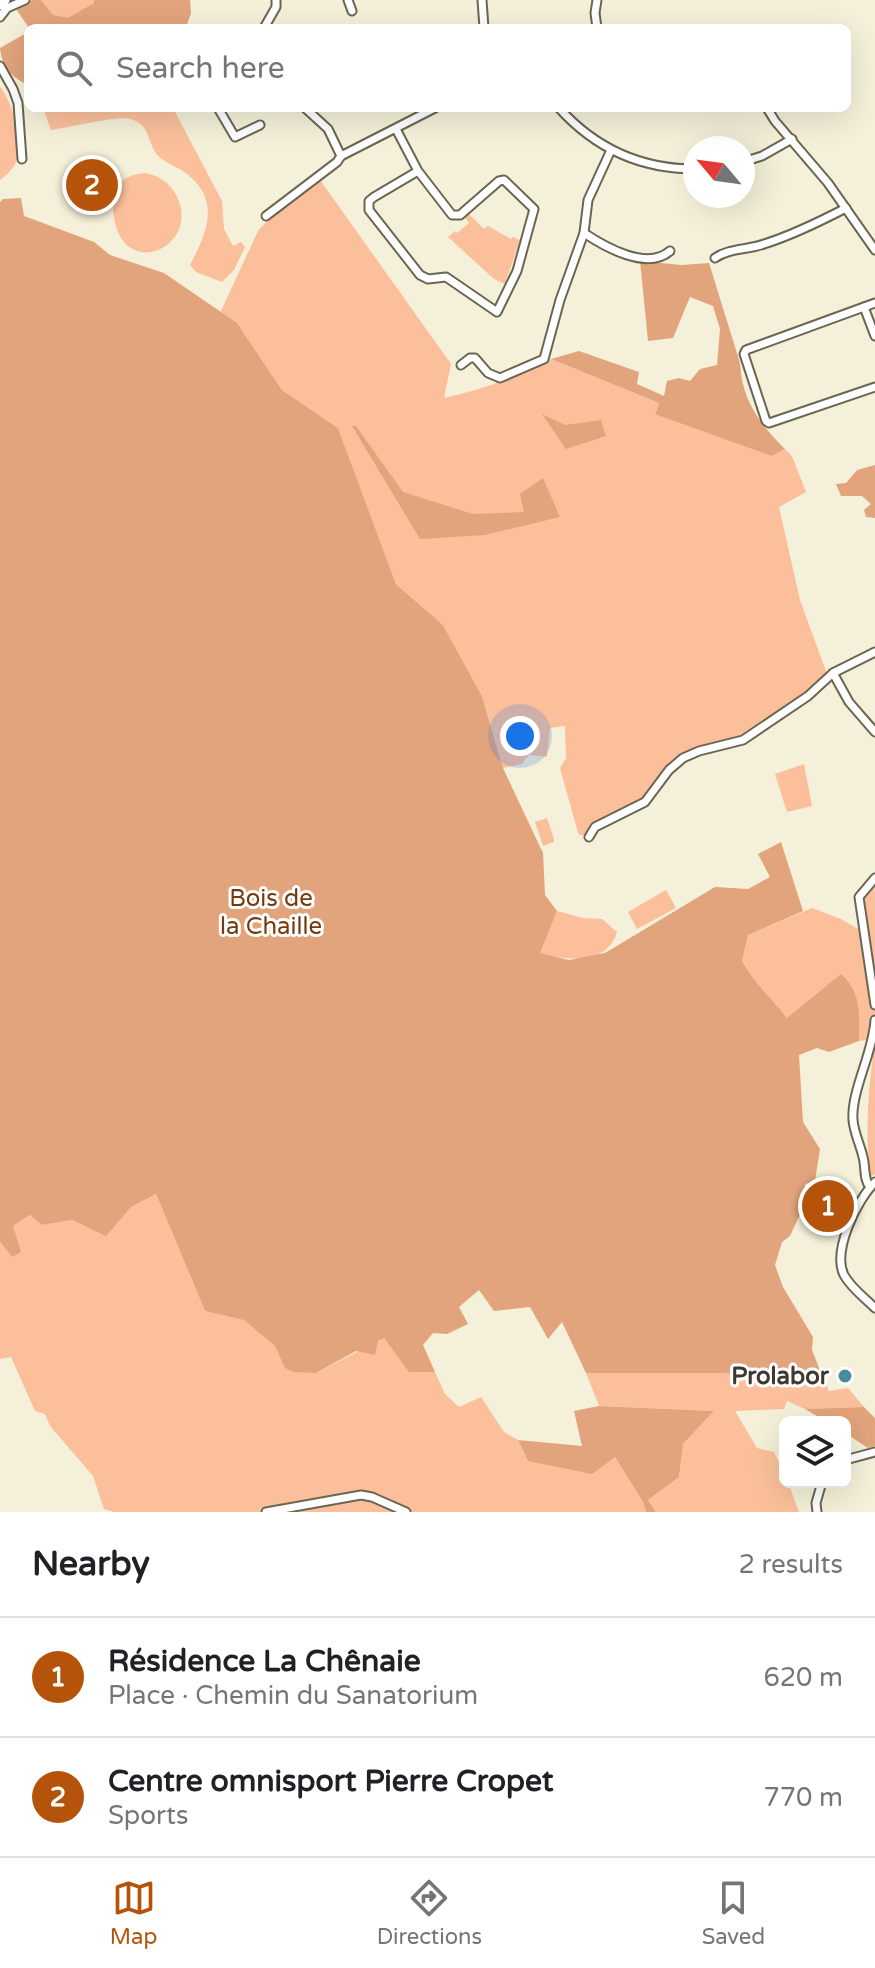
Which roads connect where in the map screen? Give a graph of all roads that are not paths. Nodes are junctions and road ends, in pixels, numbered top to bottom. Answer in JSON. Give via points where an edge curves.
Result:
{"nodes":[{"id":1,"x":5,"y":0,"type":"edge"},
{"id":2,"x":25,"y":0,"type":"edge"},
{"id":3,"x":276,"y":0,"type":"edge"},
{"id":4,"x":348,"y":0,"type":"edge"},
{"id":5,"x":482,"y":0,"type":"edge"},
{"id":6,"x":597,"y":0,"type":"edge"},
{"id":7,"x":0,"y":5,"type":"edge"},
{"id":8,"x":352,"y":11,"type":"dead end"},
{"id":9,"x":0,"y":17,"type":"edge"},
{"id":10,"x":266,"y":24,"type":"edge"},
{"id":11,"x":484,"y":24,"type":"edge"},
{"id":12,"x":596,"y":24,"type":"edge"},
{"id":13,"x":0,"y":66,"type":"edge"},
{"id":14,"x":220,"y":112,"type":"edge"},
{"id":15,"x":309,"y":112,"type":"edge"},
{"id":16,"x":428,"y":112,"type":"edge"},
{"id":17,"x":563,"y":112,"type":"edge"},
{"id":18,"x":769,"y":112,"type":"edge"},
{"id":19,"x":260,"y":125,"type":"dead end"},
{"id":20,"x":396,"y":129,"type":"junction"},
{"id":21,"x":792,"y":139,"type":"junction"},
{"id":22,"x":611,"y":150,"type":"junction"},
{"id":23,"x":341,"y":156,"type":"junction"},
{"id":24,"x":755,"y":158,"type":"edge"},
{"id":25,"x":22,"y":159,"type":"dead end"},
{"id":26,"x":683,"y":168,"type":"edge"},
{"id":27,"x":418,"y":171,"type":"junction"},
{"id":28,"x":846,"y":208,"type":"junction"},
{"id":29,"x":266,"y":216,"type":"dead end"},
{"id":30,"x":584,"y":233,"type":"junction"},
{"id":31,"x":875,"y":250,"type":"edge"},
{"id":32,"x":670,"y":251,"type":"dead end"},
{"id":33,"x":715,"y":258,"type":"dead end"},
{"id":34,"x":875,"y":303,"type":"edge"},
{"id":35,"x":864,"y":307,"type":"junction"},
{"id":36,"x":875,"y":336,"type":"edge"},
{"id":37,"x":461,"y":365,"type":"dead end"},
{"id":38,"x":875,"y":387,"type":"edge"},
{"id":39,"x":875,"y":652,"type":"edge"},
{"id":40,"x":833,"y":673,"type":"junction"},
{"id":41,"x":875,"y":732,"type":"edge"},
{"id":42,"x":589,"y":837,"type":"dead end"},
{"id":43,"x":875,"y":878,"type":"edge"},
{"id":44,"x":875,"y":1005,"type":"edge"},
{"id":45,"x":875,"y":1020,"type":"edge"},
{"id":46,"x":872,"y":1185,"type":"edge"},
{"id":47,"x":875,"y":1308,"type":"edge"},
{"id":48,"x":875,"y":1452,"type":"edge"},
{"id":49,"x":851,"y":1458,"type":"edge"},
{"id":50,"x":820,"y":1488,"type":"edge"},
{"id":51,"x":266,"y":1512,"type":"edge"},
{"id":52,"x":406,"y":1512,"type":"edge"},
{"id":53,"x":817,"y":1512,"type":"edge"}],
"edges":[{"from":1,"to":7,"type":"main road"},
{"from":2,"to":9,"type":"street"},
{"from":3,"to":10,"type":"street"},
{"from":4,"to":8,"type":"street"},
{"from":5,"to":11,"type":"street"},
{"from":6,"to":12,"type":"street"},
{"from":13,"to":25,"type":"street","via":[[18,103]]},
{"from":14,"to":19,"type":"street","via":[[235,137]]},
{"from":15,"to":23,"type":"street","via":[[328,129]]},
{"from":16,"to":20,"type":"street"},
{"from":17,"to":22,"type":"street"},
{"from":18,"to":21,"type":"street"},
{"from":20,"to":23,"type":"street"},
{"from":20,"to":27,"type":"street"},
{"from":21,"to":24,"type":"street"},
{"from":21,"to":28,"type":"street"},
{"from":22,"to":26,"type":"street","via":[[631,160]]},
{"from":22,"to":30,"type":"street","via":[[591,191]]},
{"from":23,"to":29,"type":"street"},
{"from":27,"to":27,"type":"street","via":[[456,217],[504,180],[534,209],[517,271],[497,312],[446,277],[420,275],[369,210],[374,197]]},
{"from":28,"to":31,"type":"street"},
{"from":28,"to":33,"type":"street","via":[[798,232]]},
{"from":30,"to":32,"type":"street","via":[[645,259],[662,258]]},
{"from":30,"to":37,"type":"street","via":[[544,359],[500,378],[475,358]]},
{"from":34,"to":35,"type":"street"},
{"from":35,"to":36,"type":"street"},
{"from":35,"to":38,"type":"street","via":[[744,351],[771,423]]},
{"from":39,"to":40,"type":"street"},
{"from":40,"to":41,"type":"street"},
{"from":40,"to":42,"type":"street","via":[[743,740],[683,758],[645,802],[595,827]]},
{"from":43,"to":44,"type":"street","via":[[859,897]]},
{"from":45,"to":46,"type":"street","via":[[853,1119],[866,1183]]},
{"from":46,"to":47,"type":"street","via":[[846,1234],[841,1262],[848,1281]]},
{"from":48,"to":49,"type":"street"},
{"from":50,"to":53,"type":"street"},
{"from":51,"to":52,"type":"street","via":[[361,1495]]}]}
